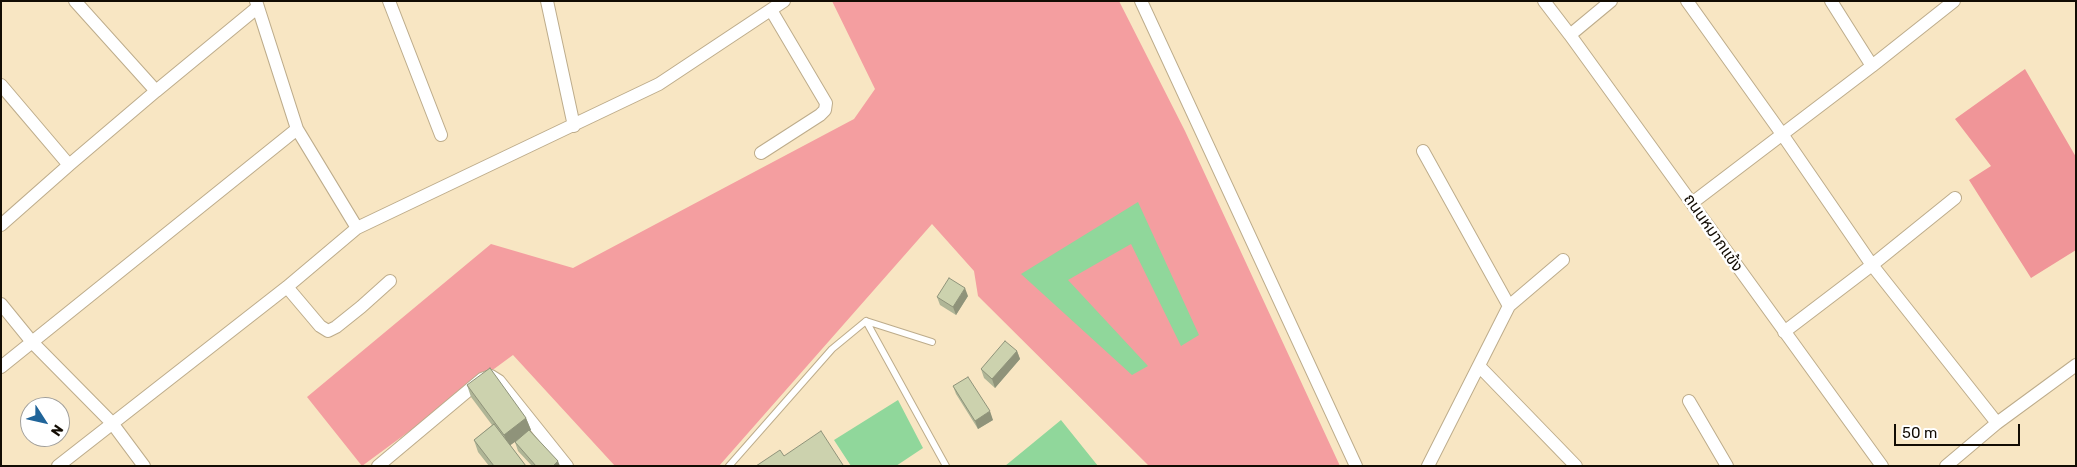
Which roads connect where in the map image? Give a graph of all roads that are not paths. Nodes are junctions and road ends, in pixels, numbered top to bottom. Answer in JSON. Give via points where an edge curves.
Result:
{"nodes":[{"id":1,"x":75,"y":1,"type":"edge"},
{"id":2,"x":389,"y":1,"type":"edge"},
{"id":3,"x":547,"y":1,"type":"edge"},
{"id":4,"x":784,"y":1,"type":"edge"},
{"id":5,"x":1141,"y":1,"type":"edge"},
{"id":6,"x":1544,"y":1,"type":"edge"},
{"id":7,"x":1611,"y":1,"type":"edge"},
{"id":8,"x":1687,"y":1,"type":"edge"},
{"id":9,"x":1831,"y":1,"type":"edge"},
{"id":10,"x":1954,"y":1,"type":"edge"},
{"id":11,"x":257,"y":4,"type":"edge"},
{"id":12,"x":771,"y":10,"type":"junction"},
{"id":13,"x":1570,"y":35,"type":"junction"},
{"id":14,"x":1872,"y":66,"type":"junction"},
{"id":15,"x":1,"y":85,"type":"edge"},
{"id":16,"x":156,"y":91,"type":"junction"},
{"id":17,"x":574,"y":126,"type":"junction"},
{"id":18,"x":297,"y":129,"type":"junction"},
{"id":19,"x":1782,"y":134,"type":"junction"},
{"id":20,"x":441,"y":135,"type":"dead end"},
{"id":21,"x":1423,"y":151,"type":"dead end"},
{"id":22,"x":761,"y":153,"type":"dead end"},
{"id":23,"x":69,"y":165,"type":"junction"},
{"id":24,"x":1955,"y":198,"type":"dead end"},
{"id":25,"x":1692,"y":203,"type":"junction"},
{"id":26,"x":1,"y":225,"type":"edge"},
{"id":27,"x":357,"y":228,"type":"junction"},
{"id":28,"x":1563,"y":260,"type":"dead end"},
{"id":29,"x":1872,"y":265,"type":"junction"},
{"id":30,"x":390,"y":281,"type":"dead end"},
{"id":31,"x":288,"y":287,"type":"junction"},
{"id":32,"x":1,"y":304,"type":"edge"},
{"id":33,"x":1509,"y":306,"type":"junction"},
{"id":34,"x":866,"y":321,"type":"junction"},
{"id":35,"x":1784,"y":332,"type":"junction"},
{"id":36,"x":32,"y":342,"type":"junction"},
{"id":37,"x":932,"y":342,"type":"dead end"},
{"id":38,"x":2076,"y":365,"type":"edge"},
{"id":39,"x":1,"y":366,"type":"edge"},
{"id":40,"x":1479,"y":366,"type":"junction"},
{"id":41,"x":1689,"y":402,"type":"dead end"},
{"id":42,"x":112,"y":423,"type":"junction"},
{"id":43,"x":1997,"y":423,"type":"junction"},
{"id":44,"x":380,"y":465,"type":"edge"},
{"id":45,"x":58,"y":466,"type":"edge"},
{"id":46,"x":144,"y":466,"type":"edge"},
{"id":47,"x":567,"y":466,"type":"edge"},
{"id":48,"x":729,"y":466,"type":"edge"},
{"id":49,"x":946,"y":466,"type":"edge"},
{"id":50,"x":1356,"y":466,"type":"edge"},
{"id":51,"x":1428,"y":466,"type":"edge"},
{"id":52,"x":1576,"y":466,"type":"edge"},
{"id":53,"x":1727,"y":466,"type":"edge"},
{"id":54,"x":1882,"y":466,"type":"edge"},
{"id":55,"x":1946,"y":466,"type":"edge"}],
"edges":[{"from":1,"to":16,"type":"street"},
{"from":2,"to":20,"type":"street"},
{"from":3,"to":17,"type":"street"},
{"from":4,"to":12,"type":"street"},
{"from":5,"to":50,"type":"street"},
{"from":6,"to":13,"type":"street","name":"ถนนหมากแข้ง"},
{"from":7,"to":13,"type":"street"},
{"from":8,"to":19,"type":"street"},
{"from":9,"to":14,"type":"street"},
{"from":10,"to":14,"type":"street"},
{"from":11,"to":16,"type":"street"},
{"from":11,"to":18,"type":"street"},
{"from":12,"to":17,"type":"street","via":[[659,84]]},
{"from":12,"to":22,"type":"street","via":[[826,104],[820,115]]},
{"from":13,"to":25,"type":"street","name":"ถนนหมากแข้ง"},
{"from":14,"to":19,"type":"street"},
{"from":15,"to":23,"type":"street"},
{"from":16,"to":23,"type":"street"},
{"from":17,"to":27,"type":"street"},
{"from":18,"to":27,"type":"street"},
{"from":18,"to":36,"type":"street"},
{"from":19,"to":25,"type":"street"},
{"from":19,"to":29,"type":"street"},
{"from":21,"to":33,"type":"street"},
{"from":23,"to":26,"type":"street"},
{"from":24,"to":29,"type":"street"},
{"from":25,"to":35,"type":"street","name":"ถนนหมากแข้ง"},
{"from":27,"to":31,"type":"street"},
{"from":28,"to":33,"type":"street"},
{"from":29,"to":35,"type":"street"},
{"from":29,"to":43,"type":"street"},
{"from":30,"to":31,"type":"street","via":[[328,331],[320,326]]},
{"from":31,"to":42,"type":"street"},
{"from":32,"to":36,"type":"street"},
{"from":33,"to":40,"type":"street"},
{"from":34,"to":37,"type":"lane"},
{"from":34,"to":48,"type":"lane","via":[[832,349]]},
{"from":34,"to":49,"type":"lane"},
{"from":35,"to":54,"type":"street","name":"ถนนหมากแข้ง"},
{"from":36,"to":39,"type":"street"},
{"from":36,"to":42,"type":"street"},
{"from":38,"to":43,"type":"street"},
{"from":40,"to":51,"type":"street"},
{"from":40,"to":52,"type":"street"},
{"from":41,"to":53,"type":"street"},
{"from":42,"to":45,"type":"street"},
{"from":42,"to":46,"type":"street"},
{"from":43,"to":55,"type":"street"},
{"from":44,"to":47,"type":"street","via":[[482,379],[491,376],[499,381]]}]}
